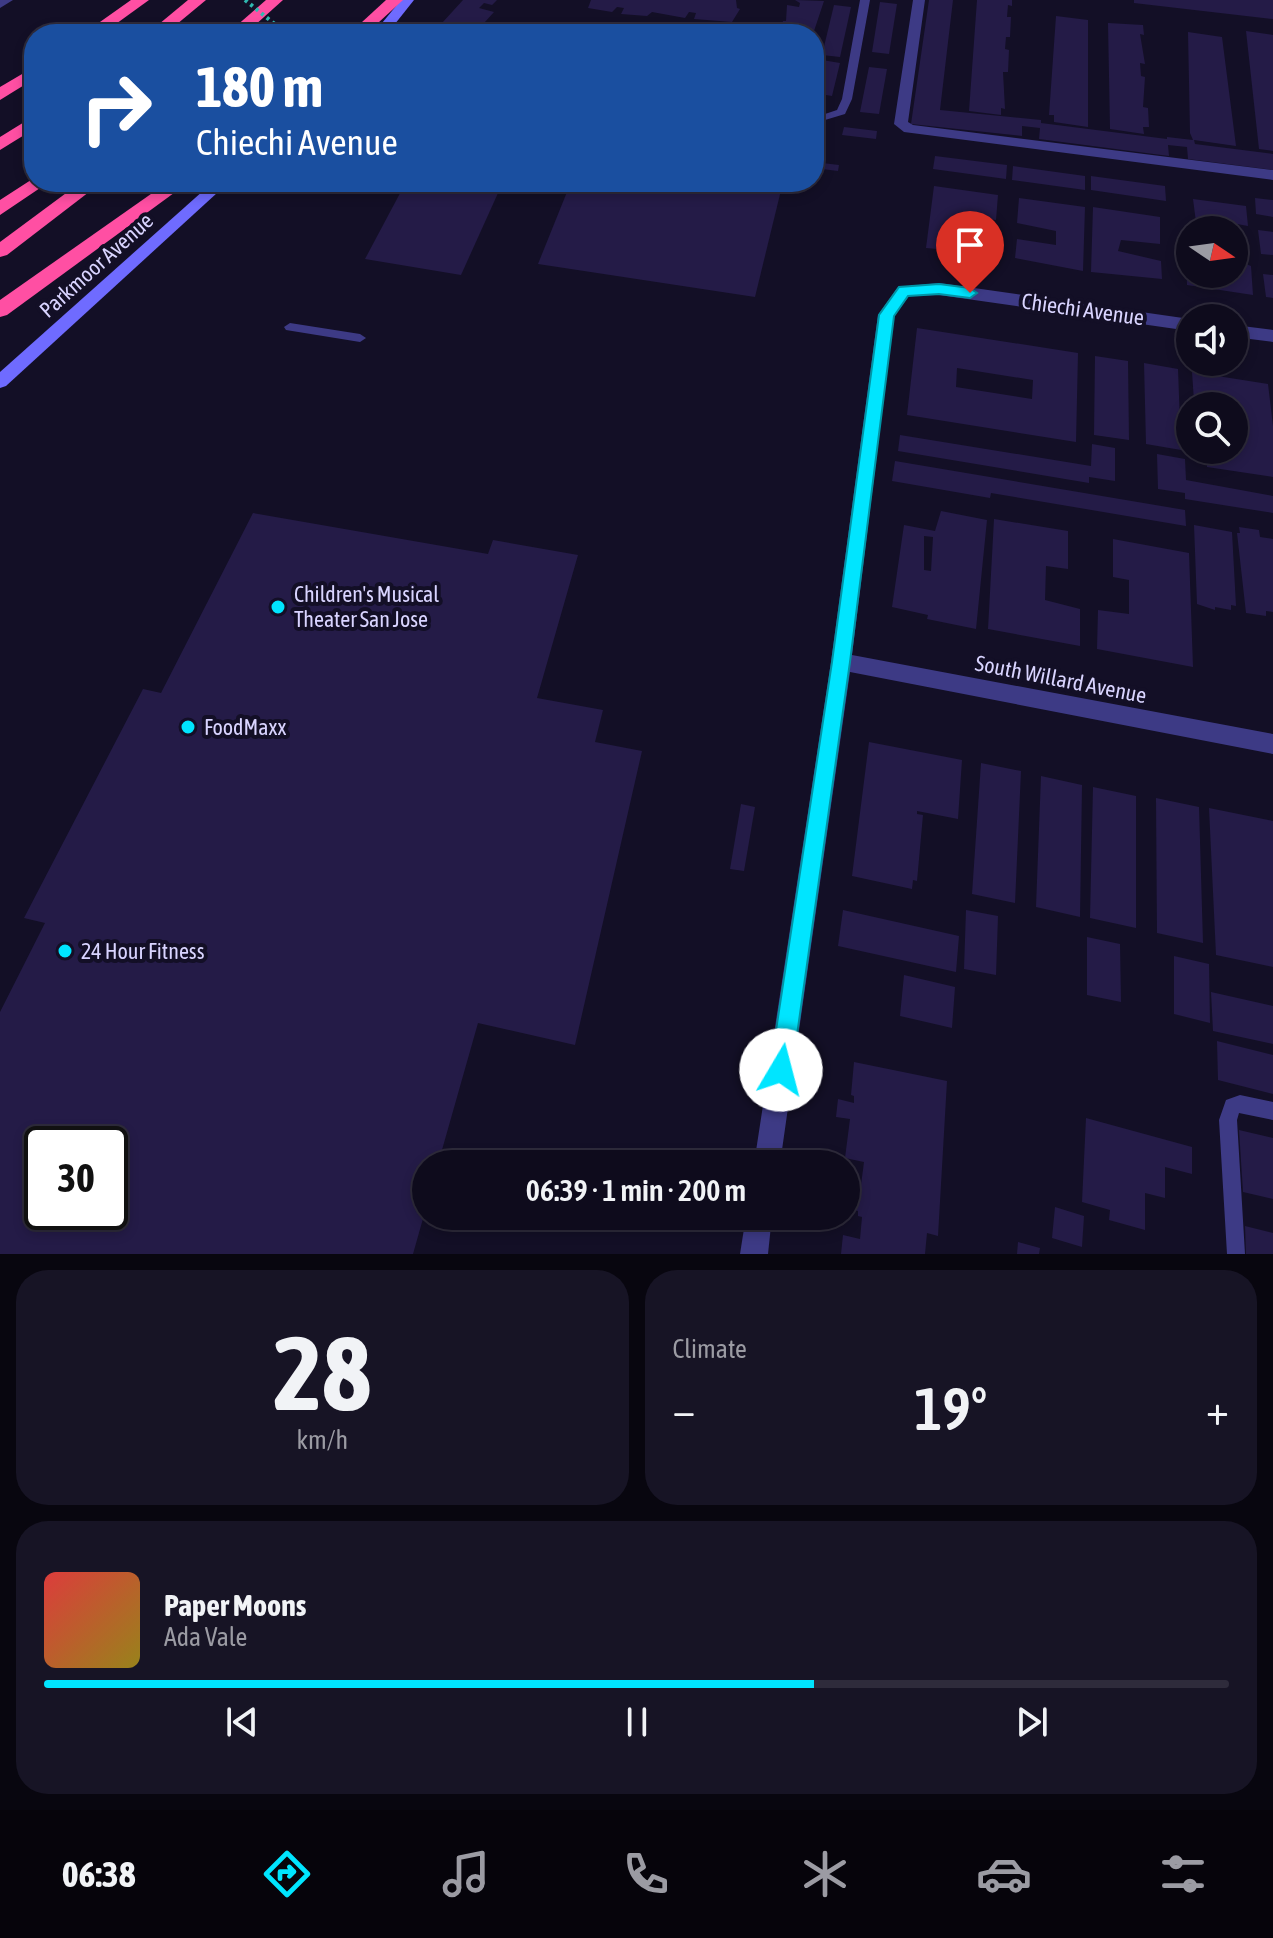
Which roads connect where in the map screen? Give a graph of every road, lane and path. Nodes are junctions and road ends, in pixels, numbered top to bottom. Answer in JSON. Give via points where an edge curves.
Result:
{"nodes":[{"id":1,"x":7,"y":0,"type":"edge"},
{"id":2,"x":125,"y":0,"type":"edge"},
{"id":3,"x":141,"y":0,"type":"edge"},
{"id":4,"x":198,"y":0,"type":"edge"},
{"id":5,"x":245,"y":0,"type":"edge"},
{"id":6,"x":395,"y":0,"type":"edge"},
{"id":7,"x":408,"y":0,"type":"edge"},
{"id":8,"x":865,"y":0,"type":"edge"},
{"id":9,"x":919,"y":0,"type":"edge"},
{"id":10,"x":274,"y":2,"type":"edge"},
{"id":11,"x":0,"y":4,"type":"edge"},
{"id":12,"x":94,"y":24,"type":"edge"},
{"id":13,"x":104,"y":24,"type":"edge"},
{"id":14,"x":168,"y":24,"type":"edge"},
{"id":15,"x":247,"y":24,"type":"edge"},
{"id":16,"x":264,"y":24,"type":"edge"},
{"id":17,"x":275,"y":24,"type":"edge"},
{"id":18,"x":368,"y":24,"type":"edge"},
{"id":19,"x":388,"y":24,"type":"edge"},
{"id":20,"x":24,"y":79,"type":"edge"},
{"id":21,"x":0,"y":95,"type":"edge"},
{"id":22,"x":824,"y":117,"type":"edge"},
{"id":23,"x":24,"y":128,"type":"edge"},
{"id":24,"x":0,"y":145,"type":"edge"},
{"id":25,"x":1273,"y":175,"type":"edge"},
{"id":26,"x":25,"y":192,"type":"edge"},
{"id":27,"x":80,"y":192,"type":"edge"},
{"id":28,"x":166,"y":192,"type":"edge"},
{"id":29,"x":211,"y":192,"type":"edge"},
{"id":30,"x":0,"y":209,"type":"edge"},
{"id":31,"x":0,"y":251,"type":"edge"},
{"id":32,"x":0,"y":310,"type":"edge"},
{"id":33,"x":1176,"y":323,"type":"edge"},
{"id":34,"x":290,"y":327,"type":"dead end"},
{"id":35,"x":1248,"y":333,"type":"edge"},
{"id":36,"x":1273,"y":336,"type":"edge"},
{"id":37,"x":360,"y":338,"type":"dead end"},
{"id":38,"x":0,"y":382,"type":"edge"},
{"id":39,"x":841,"y":662,"type":"junction"},
{"id":40,"x":1273,"y":744,"type":"edge"},
{"id":41,"x":1273,"y":1111,"type":"edge"},
{"id":42,"x":769,"y":1150,"type":"edge"},
{"id":43,"x":757,"y":1230,"type":"edge"},
{"id":44,"x":754,"y":1254,"type":"edge"},
{"id":45,"x":1236,"y":1254,"type":"edge"}],
"edges":[{"from":1,"to":11,"type":"street"},
{"from":2,"to":12,"type":"highway"},
{"from":3,"to":13,"type":"highway"},
{"from":4,"to":14,"type":"highway"},
{"from":5,"to":17,"type":"path","bridge":true},
{"from":6,"to":18,"type":"highway"},
{"from":7,"to":19,"type":"street"},
{"from":8,"to":22,"type":"lane","via":[[847,99],[841,112]]},
{"from":9,"to":25,"type":"street","via":[[901,124],[909,129]]},
{"from":10,"to":15,"type":"highway"},
{"from":10,"to":16,"type":"highway"},
{"from":20,"to":21,"type":"highway"},
{"from":23,"to":24,"type":"highway"},
{"from":26,"to":30,"type":"highway"},
{"from":27,"to":31,"type":"highway"},
{"from":28,"to":32,"type":"highway"},
{"from":29,"to":38,"type":"street","name":"Parkmoor Avenue"},
{"from":33,"to":39,"type":"street","name":"Chiechi Avenue","via":[[939,289],[904,291],[886,315]]},
{"from":34,"to":37,"type":"lane"},
{"from":35,"to":36,"type":"street"},
{"from":39,"to":40,"type":"street","name":"South Willard Avenue"},
{"from":39,"to":42,"type":"street","name":"Chiechi Avenue"},
{"from":41,"to":45,"type":"lane","via":[[1240,1104],[1232,1106],[1228,1120]]},
{"from":43,"to":44,"type":"street"}]}
